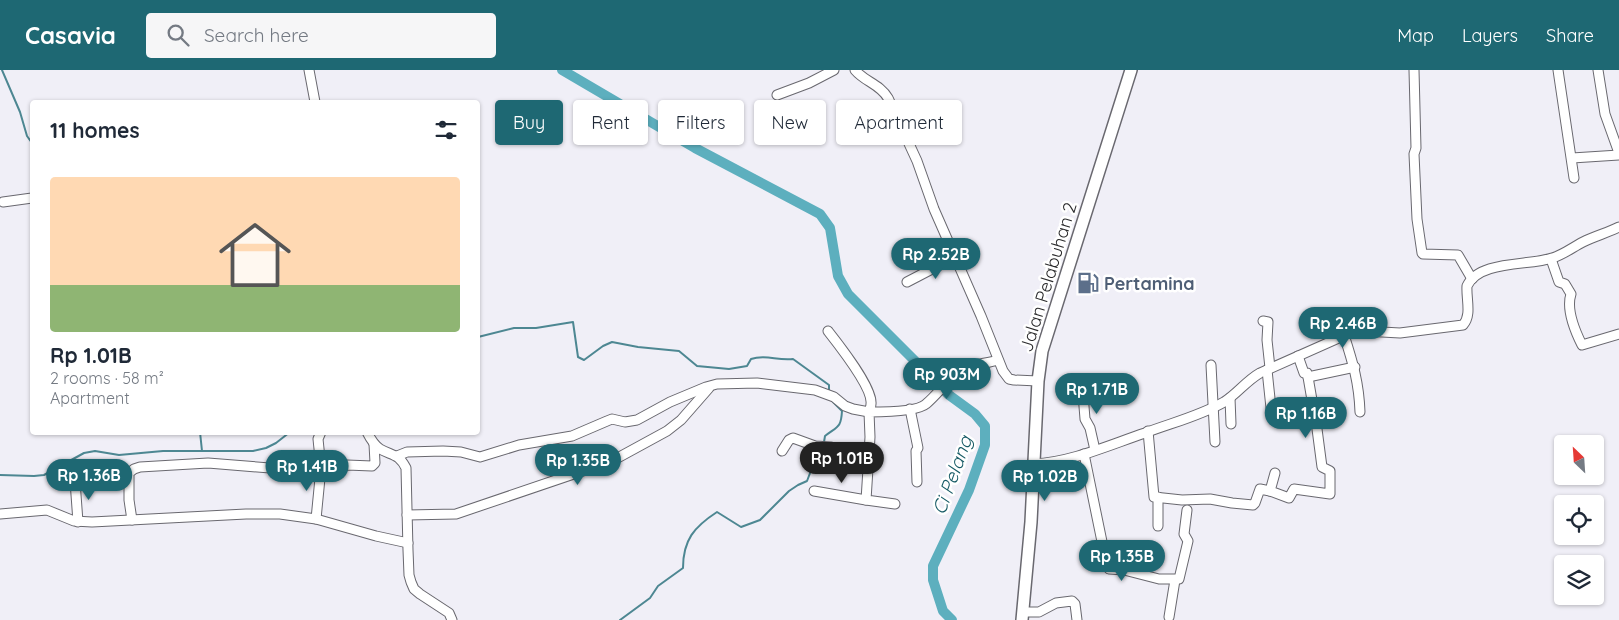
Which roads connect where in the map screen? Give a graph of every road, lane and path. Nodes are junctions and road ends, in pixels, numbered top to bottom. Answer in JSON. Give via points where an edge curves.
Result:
{"nodes":[{"id":1,"x":309,"y":70,"type":"edge"},
{"id":2,"x":834,"y":70,"type":"edge"},
{"id":3,"x":855,"y":70,"type":"edge"},
{"id":4,"x":1131,"y":70,"type":"edge"},
{"id":5,"x":1414,"y":70,"type":"edge"},
{"id":6,"x":1558,"y":70,"type":"edge"},
{"id":7,"x":1598,"y":70,"type":"edge"},
{"id":8,"x":777,"y":95,"type":"dead end"},
{"id":9,"x":315,"y":100,"type":"edge"},
{"id":10,"x":1619,"y":154,"type":"edge"},
{"id":11,"x":1572,"y":158,"type":"junction"},
{"id":12,"x":1574,"y":178,"type":"dead end"},
{"id":13,"x":30,"y":198,"type":"edge"},
{"id":14,"x":3,"y":202,"type":"dead end"},
{"id":15,"x":1619,"y":227,"type":"edge"},
{"id":16,"x":955,"y":257,"type":"junction"},
{"id":17,"x":1551,"y":259,"type":"junction"},
{"id":18,"x":1472,"y":279,"type":"junction"},
{"id":19,"x":907,"y":282,"type":"dead end"},
{"id":20,"x":1263,"y":321,"type":"dead end"},
{"id":21,"x":828,"y":331,"type":"dead end"},
{"id":22,"x":1619,"y":334,"type":"edge"},
{"id":23,"x":1344,"y":335,"type":"junction"},
{"id":24,"x":1298,"y":356,"type":"junction"},
{"id":25,"x":998,"y":360,"type":"junction"},
{"id":26,"x":1211,"y":365,"type":"dead end"},
{"id":27,"x":1355,"y":367,"type":"junction"},
{"id":28,"x":1269,"y":369,"type":"junction"},
{"id":29,"x":1308,"y":377,"type":"junction"},
{"id":30,"x":1038,"y":381,"type":"junction"},
{"id":31,"x":1082,"y":381,"type":"dead end"},
{"id":32,"x":710,"y":386,"type":"junction"},
{"id":33,"x":1230,"y":398,"type":"junction"},
{"id":34,"x":1212,"y":407,"type":"junction"},
{"id":35,"x":1290,"y":408,"type":"dead end"},
{"id":36,"x":910,"y":409,"type":"junction"},
{"id":37,"x":869,"y":412,"type":"junction"},
{"id":38,"x":1360,"y":412,"type":"dead end"},
{"id":39,"x":1231,"y":424,"type":"dead end"},
{"id":40,"x":1148,"y":431,"type":"junction"},
{"id":41,"x":320,"y":435,"type":"edge"},
{"id":42,"x":368,"y":435,"type":"edge"},
{"id":43,"x":1215,"y":442,"type":"dead end"},
{"id":44,"x":374,"y":444,"type":"junction"},
{"id":45,"x":1095,"y":450,"type":"junction"},
{"id":46,"x":782,"y":451,"type":"dead end"},
{"id":47,"x":1084,"y":454,"type":"junction"},
{"id":48,"x":868,"y":455,"type":"junction"},
{"id":49,"x":396,"y":456,"type":"junction"},
{"id":50,"x":1034,"y":464,"type":"junction"},
{"id":51,"x":321,"y":468,"type":"junction"},
{"id":52,"x":1275,"y":473,"type":"dead end"},
{"id":53,"x":75,"y":481,"type":"dead end"},
{"id":54,"x":917,"y":482,"type":"dead end"},
{"id":55,"x":814,"y":491,"type":"dead end"},
{"id":56,"x":1270,"y":491,"type":"junction"},
{"id":57,"x":1158,"y":497,"type":"junction"},
{"id":58,"x":866,"y":500,"type":"junction"},
{"id":59,"x":895,"y":504,"type":"dead end"},
{"id":60,"x":1187,"y":510,"type":"dead end"},
{"id":61,"x":0,"y":514,"type":"edge"},
{"id":62,"x":408,"y":515,"type":"junction"},
{"id":63,"x":316,"y":519,"type":"junction"},
{"id":64,"x":132,"y":520,"type":"junction"},
{"id":65,"x":78,"y":522,"type":"junction"},
{"id":66,"x":1158,"y":526,"type":"dead end"},
{"id":67,"x":408,"y":542,"type":"junction"},
{"id":68,"x":1175,"y":580,"type":"junction"},
{"id":69,"x":1022,"y":616,"type":"edge"},
{"id":70,"x":1169,"y":617,"type":"dead end"},
{"id":71,"x":452,"y":620,"type":"edge"},
{"id":72,"x":1077,"y":620,"type":"edge"}],
"edges":[{"from":1,"to":9,"type":"street"},
{"from":2,"to":8,"type":"street"},
{"from":3,"to":16,"type":"street","via":[[879,86],[888,98]]},
{"from":4,"to":30,"type":"main road","name":"Jalan Pelabuhan 2","via":[[1044,342]]},
{"from":5,"to":18,"type":"street","via":[[1414,154],[1422,253],[1458,255]]},
{"from":6,"to":11,"type":"street"},
{"from":7,"to":10,"type":"street","via":[[1605,114]]},
{"from":10,"to":11,"type":"street"},
{"from":11,"to":12,"type":"street"},
{"from":13,"to":14,"type":"street"},
{"from":15,"to":17,"type":"street"},
{"from":16,"to":19,"type":"street"},
{"from":16,"to":25,"type":"street"},
{"from":17,"to":18,"type":"street","via":[[1486,270]]},
{"from":17,"to":22,"type":"street","via":[[1559,282],[1565,284],[1571,294],[1573,322],[1582,345]]},
{"from":18,"to":23,"type":"street","via":[[1467,286],[1467,321],[1463,326],[1400,333],[1359,331]]},
{"from":20,"to":28,"type":"street","via":[[1268,322]]},
{"from":21,"to":37,"type":"street","via":[[870,393],[872,403]]},
{"from":23,"to":24,"type":"street"},
{"from":23,"to":27,"type":"street"},
{"from":24,"to":28,"type":"street"},
{"from":24,"to":29,"type":"street"},
{"from":25,"to":30,"type":"street","via":[[1009,379]]},
{"from":25,"to":36,"type":"street","via":[[961,370],[925,406]]},
{"from":26,"to":34,"type":"street"},
{"from":27,"to":29,"type":"street"},
{"from":27,"to":38,"type":"street"},
{"from":28,"to":33,"type":"street","via":[[1250,380]]},
{"from":28,"to":35,"type":"street","via":[[1271,408]]},
{"from":29,"to":56,"type":"street","via":[[1318,429],[1320,462],[1330,471],[1330,494],[1294,488],[1289,498]]},
{"from":30,"to":50,"type":"main road","name":"Jalan Pelabuhan 2"},
{"from":31,"to":45,"type":"street","via":[[1085,419]]},
{"from":32,"to":37,"type":"street","via":[[757,383],[815,390],[834,397],[845,406]]},
{"from":32,"to":49,"type":"street","via":[[637,420],[607,420],[572,436],[480,456],[442,451],[407,452]]},
{"from":32,"to":62,"type":"street","via":[[681,420],[667,431],[612,461],[456,514]]},
{"from":33,"to":34,"type":"street"},
{"from":33,"to":39,"type":"street"},
{"from":34,"to":40,"type":"street"},
{"from":34,"to":43,"type":"street"},
{"from":36,"to":37,"type":"street"},
{"from":36,"to":54,"type":"street","via":[[918,448]]},
{"from":37,"to":48,"type":"street"},
{"from":40,"to":45,"type":"street"},
{"from":40,"to":57,"type":"street","via":[[1154,496]]},
{"from":41,"to":51,"type":"street"},
{"from":42,"to":44,"type":"street"},
{"from":44,"to":49,"type":"street"},
{"from":44,"to":51,"type":"street","via":[[374,466]]},
{"from":45,"to":47,"type":"street"},
{"from":46,"to":48,"type":"street","via":[[793,438],[815,446]]},
{"from":47,"to":50,"type":"street"},
{"from":47,"to":68,"type":"street","via":[[1108,568]]},
{"from":48,"to":58,"type":"street"},
{"from":49,"to":62,"type":"street","via":[[408,472]]},
{"from":50,"to":69,"type":"main road","name":"Jalan Pelabuhan 2"},
{"from":51,"to":63,"type":"street"},
{"from":51,"to":64,"type":"street","via":[[295,470],[208,463],[140,467],[129,473]]},
{"from":52,"to":56,"type":"street"},
{"from":53,"to":65,"type":"street"},
{"from":55,"to":58,"type":"street"},
{"from":56,"to":57,"type":"street","via":[[1260,489],[1253,505]]},
{"from":57,"to":66,"type":"street"},
{"from":58,"to":59,"type":"street"},
{"from":60,"to":68,"type":"street","via":[[1184,534],[1188,544],[1180,579]]},
{"from":61,"to":65,"type":"street","via":[[47,510]]},
{"from":62,"to":67,"type":"street"},
{"from":63,"to":64,"type":"street","via":[[246,514]]},
{"from":63,"to":67,"type":"street"},
{"from":64,"to":65,"type":"street"},
{"from":67,"to":71,"type":"street","via":[[409,575],[414,589],[449,613]]},
{"from":68,"to":70,"type":"street"},
{"from":69,"to":72,"type":"street","via":[[1072,601]]}]}
